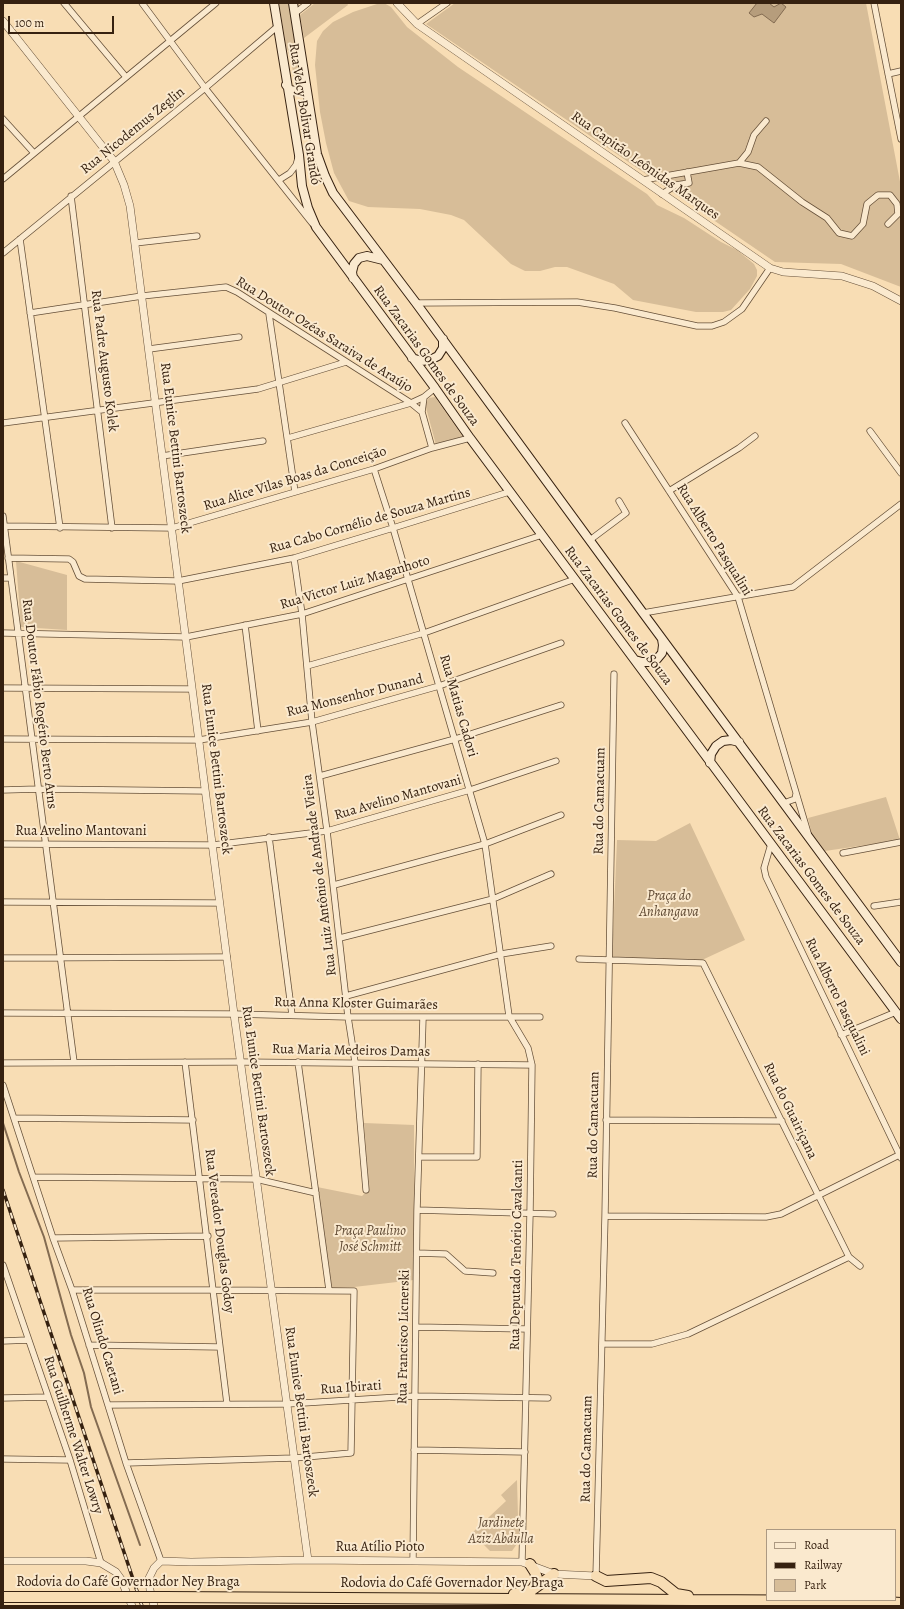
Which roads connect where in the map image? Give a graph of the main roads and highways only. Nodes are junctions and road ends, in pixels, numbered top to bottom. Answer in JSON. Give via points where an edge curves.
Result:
{"nodes":[{"id":1,"x":274,"y":3,"type":"edge"},
{"id":2,"x":293,"y":3,"type":"edge"},
{"id":3,"x":305,"y":83,"type":"junction"},
{"id":4,"x":286,"y":85,"type":"junction"},
{"id":5,"x":325,"y":176,"type":"joint"},
{"id":6,"x":316,"y":228,"type":"joint"},
{"id":7,"x":383,"y":260,"type":"junction"},
{"id":8,"x":354,"y":280,"type":"junction"},
{"id":9,"x":443,"y":339,"type":"junction"},
{"id":10,"x":412,"y":358,"type":"junction"},
{"id":11,"x":662,"y":638,"type":"junction"},
{"id":12,"x":635,"y":660,"type":"junction"},
{"id":13,"x":739,"y":742,"type":"junction"},
{"id":14,"x":710,"y":763,"type":"junction"},
{"id":15,"x":901,"y":962,"type":"edge"},
{"id":16,"x":901,"y":1019,"type":"edge"},
{"id":17,"x":526,"y":1563,"type":"road end"},
{"id":18,"x":554,"y":1574,"type":"road end"},
{"id":19,"x":596,"y":1576,"type":"road end"},
{"id":20,"x":532,"y":1590,"type":"junction"},
{"id":21,"x":3,"y":1597,"type":"edge"},
{"id":22,"x":488,"y":1598,"type":"junction"},
{"id":23,"x":714,"y":1600,"type":"junction"},
{"id":24,"x":766,"y":1601,"type":"edge"},
{"id":25,"x":776,"y":1601,"type":"edge"},
{"id":26,"x":901,"y":1603,"type":"edge"}],
"edges":[{"from":1,"to":4,"type":"main road","name":"Rua Velcy Bolivar Grandó"},
{"from":2,"to":3,"type":"main road","name":"Rua Velcy Bolivar Grandó"},
{"from":3,"to":4,"type":"main road","via":[[296,91],[290,90]]},
{"from":3,"to":5,"type":"main road","name":"Rua Velcy Bolivar Grandó","via":[[317,154]]},
{"from":4,"to":6,"type":"main road","name":"Rua Velcy Bolivar Grandó","via":[[302,186]]},
{"from":5,"to":7,"type":"main road","name":"Rua Zacarias Gomes de Souza","via":[[333,193]]},
{"from":6,"to":8,"type":"main road","name":"Rua Zacarias Gomes de Souza"},
{"from":7,"to":8,"type":"main road","via":[[367,256],[359,258],[352,272]]},
{"from":7,"to":9,"type":"main road","name":"Rua Zacarias Gomes de Souza"},
{"from":8,"to":10,"type":"main road","name":"Rua Zacarias Gomes de Souza"},
{"from":9,"to":10,"type":"main road","via":[[443,348],[438,356],[421,361]]},
{"from":9,"to":11,"type":"main road","name":"Rua Zacarias Gomes de Souza"},
{"from":10,"to":12,"type":"main road","name":"Rua Zacarias Gomes de Souza"},
{"from":11,"to":12,"type":"main road","via":[[664,646],[657,659],[650,662]]},
{"from":11,"to":13,"type":"main road","name":"Rua Zacarias Gomes de Souza"},
{"from":12,"to":14,"type":"main road","name":"Rua Zacarias Gomes de Souza"},
{"from":13,"to":14,"type":"main road","via":[[723,741],[716,746],[711,754]]},
{"from":13,"to":15,"type":"main road","name":"Rua Zacarias Gomes de Souza"},
{"from":14,"to":16,"type":"main road","name":"Rua Zacarias Gomes de Souza"},
{"from":17,"to":20,"type":"highway","via":[[535,1572],[538,1581]]},
{"from":18,"to":20,"type":"highway"},
{"from":19,"to":23,"type":"highway","via":[[606,1581],[651,1578],[661,1582],[676,1594]]},
{"from":20,"to":22,"type":"highway"},
{"from":21,"to":22,"type":"highway","name":"Rodovia do Café Governador Ney Braga","bridge":true},
{"from":22,"to":23,"type":"highway","name":"Rodovia do Café Governador Ney Braga"},
{"from":23,"to":24,"type":"highway","name":"Rodovia do Café Governador Ney Braga"},
{"from":25,"to":26,"type":"highway","name":"Rodovia do Café Governador Ney Braga"}]}
